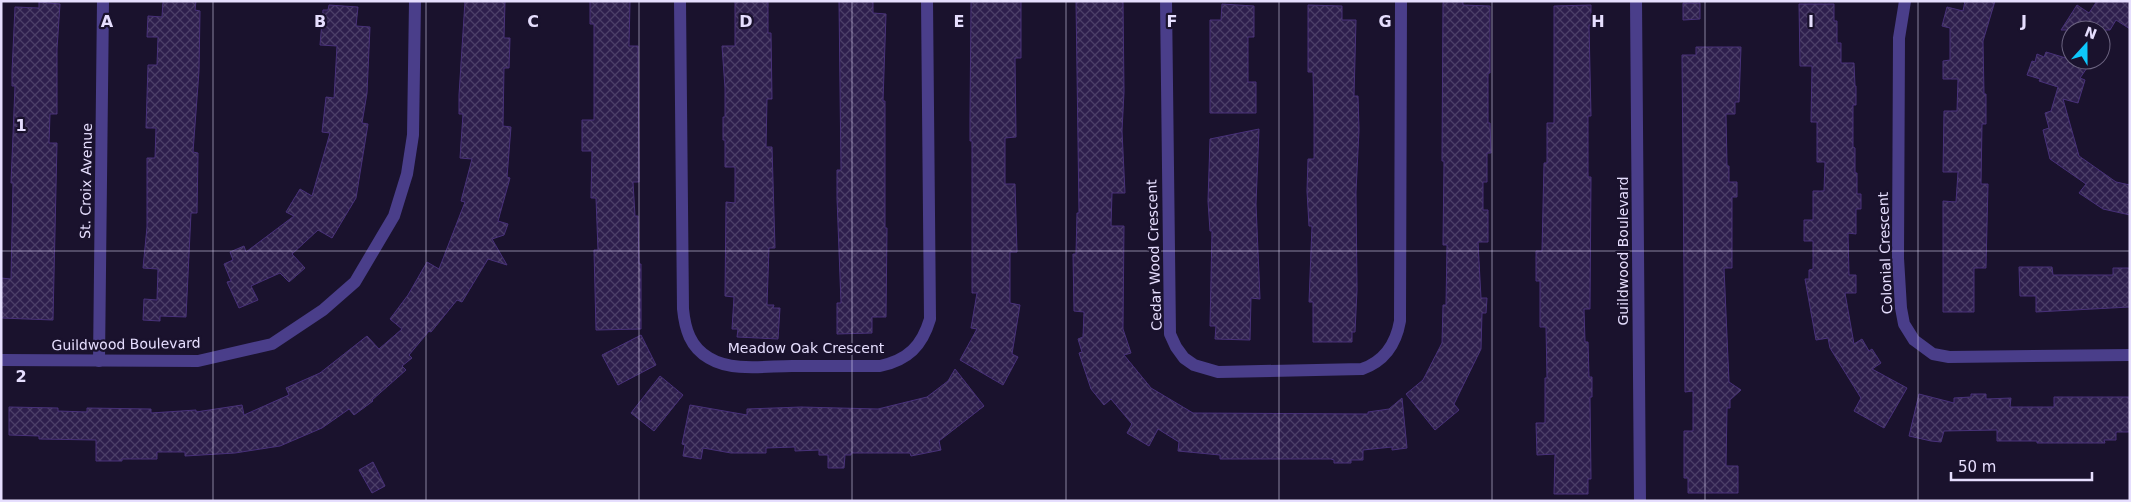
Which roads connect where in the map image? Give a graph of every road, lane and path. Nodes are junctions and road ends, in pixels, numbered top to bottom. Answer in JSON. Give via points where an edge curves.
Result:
{"nodes":[{"id":1,"x":103,"y":1,"type":"edge"},
{"id":2,"x":415,"y":1,"type":"edge"},
{"id":3,"x":680,"y":1,"type":"edge"},
{"id":4,"x":926,"y":1,"type":"edge"},
{"id":5,"x":1166,"y":1,"type":"edge"},
{"id":6,"x":1401,"y":1,"type":"edge"},
{"id":7,"x":1636,"y":1,"type":"edge"},
{"id":8,"x":1905,"y":1,"type":"edge"},
{"id":9,"x":2130,"y":355,"type":"edge"},
{"id":10,"x":1,"y":360,"type":"edge"},
{"id":11,"x":99,"y":361,"type":"junction"},
{"id":12,"x":1640,"y":501,"type":"edge"}],
"edges":[{"from":1,"to":11,"type":"street","name":"St. Croix Avenue"},
{"from":2,"to":11,"type":"street","name":"Guildwood Boulevard","via":[[413,135],[407,174],[394,216],[354,282],[323,310],[272,344],[198,360]]},
{"from":3,"to":4,"type":"street","name":"Meadow Oak Crescent","via":[[685,324],[698,350],[732,366],[880,366],[913,352],[926,332],[930,319]]},
{"from":5,"to":6,"type":"street","name":"Cedar Wood Crescent","via":[[1170,334],[1184,358],[1200,368],[1218,372],[1362,369],[1379,361],[1393,344],[1400,321]]},
{"from":7,"to":12,"type":"street","name":"Guildwood Boulevard"},
{"from":8,"to":9,"type":"street","name":"Colonial Crescent","via":[[1898,38],[1898,258],[1901,308],[1910,336],[1926,350],[1949,357]]},
{"from":10,"to":11,"type":"street","name":"Guildwood Boulevard"}]}
